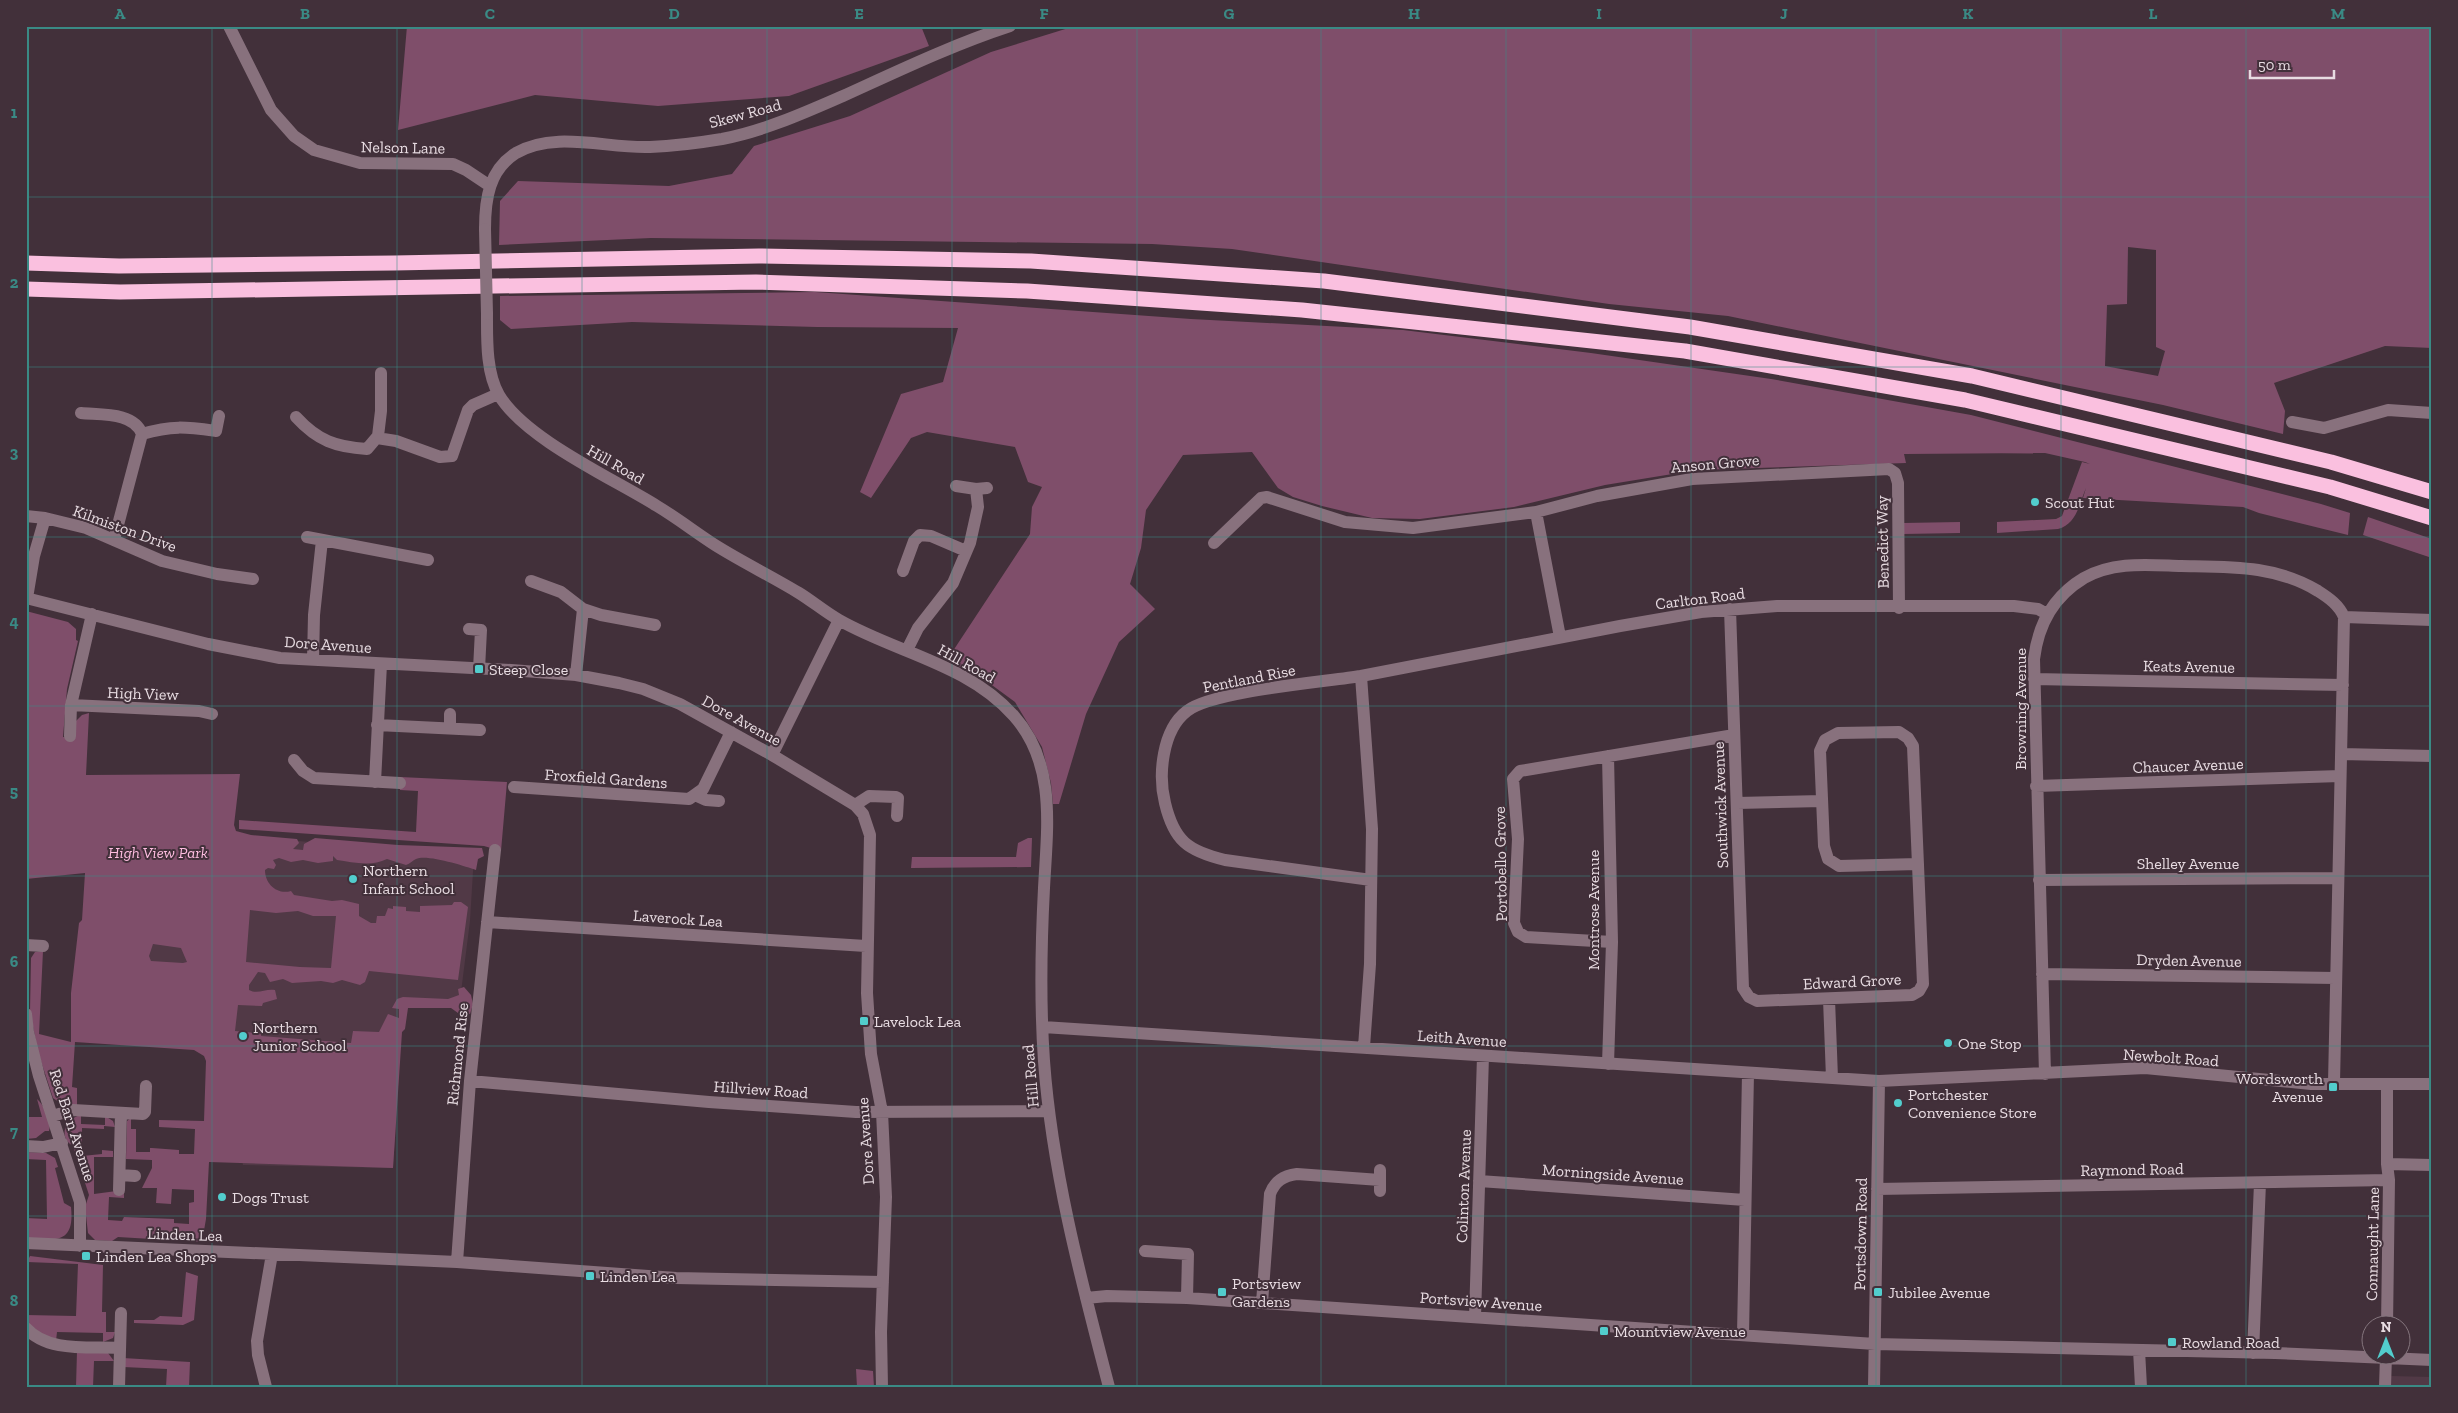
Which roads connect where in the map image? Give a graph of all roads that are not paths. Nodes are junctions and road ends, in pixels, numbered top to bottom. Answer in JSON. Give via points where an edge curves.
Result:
{"nodes":[{"id":1,"x":229,"y":26,"type":"edge"},
{"id":2,"x":1010,"y":26,"type":"edge"},
{"id":3,"x":490,"y":186,"type":"junction"},
{"id":4,"x":26,"y":263,"type":"edge"},
{"id":5,"x":26,"y":289,"type":"edge"},
{"id":6,"x":381,"y":372,"type":"dead end"},
{"id":7,"x":498,"y":394,"type":"junction"},
{"id":8,"x":81,"y":413,"type":"dead end"},
{"id":9,"x":2432,"y":413,"type":"edge"},
{"id":10,"x":219,"y":416,"type":"dead end"},
{"id":11,"x":296,"y":417,"type":"dead end"},
{"id":12,"x":2292,"y":422,"type":"dead end"},
{"id":13,"x":310,"y":433,"type":"junction"},
{"id":14,"x":142,"y":434,"type":"junction"},
{"id":15,"x":376,"y":438,"type":"junction"},
{"id":16,"x":305,"y":445,"type":"dead end"},
{"id":17,"x":1896,"y":476,"type":"joint"},
{"id":18,"x":956,"y":486,"type":"dead end"},
{"id":19,"x":2432,"y":492,"type":"edge"},
{"id":20,"x":1536,"y":512,"type":"junction"},
{"id":21,"x":26,"y":516,"type":"edge"},
{"id":22,"x":46,"y":518,"type":"junction"},
{"id":23,"x":2432,"y":518,"type":"edge"},
{"id":24,"x":307,"y":537,"type":"dead end"},
{"id":25,"x":114,"y":540,"type":"junction"},
{"id":26,"x":322,"y":540,"type":"junction"},
{"id":27,"x":1214,"y":543,"type":"dead end"},
{"id":28,"x":966,"y":551,"type":"junction"},
{"id":29,"x":428,"y":560,"type":"dead end"},
{"id":30,"x":903,"y":570,"type":"dead end"},
{"id":31,"x":253,"y":579,"type":"dead end"},
{"id":32,"x":531,"y":581,"type":"dead end"},
{"id":33,"x":26,"y":598,"type":"edge"},
{"id":34,"x":1899,"y":608,"type":"junction"},
{"id":35,"x":583,"y":609,"type":"junction"},
{"id":36,"x":1730,"y":609,"type":"junction"},
{"id":37,"x":92,"y":614,"type":"junction"},
{"id":38,"x":2047,"y":614,"type":"junction"},
{"id":39,"x":2344,"y":617,"type":"junction"},
{"id":40,"x":839,"y":620,"type":"junction"},
{"id":41,"x":2432,"y":620,"type":"edge"},
{"id":42,"x":655,"y":625,"type":"dead end"},
{"id":43,"x":470,"y":629,"type":"dead end"},
{"id":44,"x":1560,"y":637,"type":"junction"},
{"id":45,"x":907,"y":650,"type":"junction"},
{"id":46,"x":313,"y":660,"type":"junction"},
{"id":47,"x":381,"y":664,"type":"junction"},
{"id":48,"x":478,"y":669,"type":"junction"},
{"id":49,"x":576,"y":676,"type":"junction"},
{"id":50,"x":1361,"y":676,"type":"junction"},
{"id":51,"x":2034,"y":679,"type":"junction"},
{"id":52,"x":2342,"y":685,"type":"junction"},
{"id":53,"x":71,"y":705,"type":"junction"},
{"id":54,"x":212,"y":714,"type":"dead end"},
{"id":55,"x":450,"y":714,"type":"dead end"},
{"id":56,"x":378,"y":725,"type":"junction"},
{"id":57,"x":450,"y":728,"type":"junction"},
{"id":58,"x":480,"y":730,"type":"dead end"},
{"id":59,"x":731,"y":732,"type":"junction"},
{"id":60,"x":1734,"y":735,"type":"junction"},
{"id":61,"x":70,"y":736,"type":"dead end"},
{"id":62,"x":2341,"y":754,"type":"junction"},
{"id":63,"x":772,"y":755,"type":"junction"},
{"id":64,"x":1608,"y":756,"type":"junction"},
{"id":65,"x":2432,"y":756,"type":"edge"},
{"id":66,"x":294,"y":760,"type":"dead end"},
{"id":67,"x":2340,"y":776,"type":"junction"},
{"id":68,"x":374,"y":782,"type":"junction"},
{"id":69,"x":400,"y":783,"type":"dead end"},
{"id":70,"x":2036,"y":786,"type":"junction"},
{"id":71,"x":514,"y":787,"type":"dead end"},
{"id":72,"x":695,"y":795,"type":"junction"},
{"id":73,"x":719,"y":801,"type":"dead end"},
{"id":74,"x":1822,"y":801,"type":"junction"},
{"id":75,"x":1737,"y":803,"type":"junction"},
{"id":76,"x":855,"y":805,"type":"junction"},
{"id":77,"x":897,"y":816,"type":"dead end"},
{"id":78,"x":495,"y":850,"type":"dead end"},
{"id":79,"x":1918,"y":864,"type":"junction"},
{"id":80,"x":2338,"y":878,"type":"junction"},
{"id":81,"x":1371,"y":880,"type":"junction"},
{"id":82,"x":2039,"y":880,"type":"junction"},
{"id":83,"x":487,"y":922,"type":"junction"},
{"id":84,"x":1612,"y":942,"type":"junction"},
{"id":85,"x":27,"y":945,"type":"edge"},
{"id":86,"x":43,"y":946,"type":"dead end"},
{"id":87,"x":866,"y":946,"type":"junction"},
{"id":88,"x":26,"y":958,"type":"edge"},
{"id":89,"x":2042,"y":974,"type":"junction"},
{"id":90,"x":2335,"y":978,"type":"junction"},
{"id":91,"x":1749,"y":998,"type":"joint"},
{"id":92,"x":1828,"y":999,"type":"junction"},
{"id":93,"x":26,"y":1014,"type":"edge"},
{"id":94,"x":1043,"y":1027,"type":"junction"},
{"id":95,"x":1364,"y":1047,"type":"junction"},
{"id":96,"x":1483,"y":1056,"type":"junction"},
{"id":97,"x":1608,"y":1064,"type":"junction"},
{"id":98,"x":1748,"y":1073,"type":"junction"},
{"id":99,"x":2045,"y":1074,"type":"junction"},
{"id":100,"x":1832,"y":1078,"type":"junction"},
{"id":101,"x":470,"y":1081,"type":"junction"},
{"id":102,"x":1879,"y":1081,"type":"junction"},
{"id":103,"x":2334,"y":1083,"type":"junction"},
{"id":104,"x":2387,"y":1084,"type":"junction"},
{"id":105,"x":2432,"y":1084,"type":"edge"},
{"id":106,"x":146,"y":1086,"type":"dead end"},
{"id":107,"x":882,"y":1112,"type":"junction"},
{"id":108,"x":1049,"y":1112,"type":"junction"},
{"id":109,"x":121,"y":1113,"type":"junction"},
{"id":110,"x":52,"y":1116,"type":"junction"},
{"id":111,"x":62,"y":1143,"type":"junction"},
{"id":112,"x":26,"y":1146,"type":"edge"},
{"id":113,"x":2387,"y":1164,"type":"junction"},
{"id":114,"x":2432,"y":1166,"type":"edge"},
{"id":115,"x":120,"y":1175,"type":"junction"},
{"id":116,"x":135,"y":1176,"type":"dead end"},
{"id":117,"x":1380,"y":1180,"type":"dead end"},
{"id":118,"x":2389,"y":1180,"type":"junction"},
{"id":119,"x":1479,"y":1181,"type":"junction"},
{"id":120,"x":2260,"y":1183,"type":"junction"},
{"id":121,"x":1877,"y":1189,"type":"junction"},
{"id":122,"x":119,"y":1190,"type":"dead end"},
{"id":123,"x":1745,"y":1200,"type":"junction"},
{"id":124,"x":26,"y":1244,"type":"edge"},
{"id":125,"x":80,"y":1246,"type":"junction"},
{"id":126,"x":1145,"y":1251,"type":"dead end"},
{"id":127,"x":272,"y":1254,"type":"junction"},
{"id":128,"x":457,"y":1262,"type":"junction"},
{"id":129,"x":883,"y":1282,"type":"junction"},
{"id":130,"x":1086,"y":1298,"type":"junction"},
{"id":131,"x":1187,"y":1298,"type":"junction"},
{"id":132,"x":1262,"y":1303,"type":"junction"},
{"id":133,"x":121,"y":1313,"type":"dead end"},
{"id":134,"x":2387,"y":1316,"type":"edge"},
{"id":135,"x":1475,"y":1317,"type":"junction"},
{"id":136,"x":26,"y":1328,"type":"edge"},
{"id":137,"x":1743,"y":1335,"type":"junction"},
{"id":138,"x":1874,"y":1344,"type":"junction"},
{"id":139,"x":120,"y":1348,"type":"junction"},
{"id":140,"x":2139,"y":1350,"type":"junction"},
{"id":141,"x":2254,"y":1352,"type":"junction"},
{"id":142,"x":2360,"y":1356,"type":"edge"},
{"id":143,"x":2410,"y":1359,"type":"edge"},
{"id":144,"x":2432,"y":1360,"type":"edge"},
{"id":145,"x":2386,"y":1366,"type":"edge"},
{"id":146,"x":119,"y":1387,"type":"edge"},
{"id":147,"x":266,"y":1387,"type":"edge"},
{"id":148,"x":882,"y":1387,"type":"edge"},
{"id":149,"x":1109,"y":1387,"type":"edge"},
{"id":150,"x":1874,"y":1387,"type":"edge"},
{"id":151,"x":2141,"y":1387,"type":"edge"},
{"id":152,"x":2385,"y":1387,"type":"edge"}],
"edges":[{"from":1,"to":3,"type":"street","name":"Nelson Lane","via":[[271,110],[294,136],[314,150],[360,163],[453,164]]},
{"from":2,"to":3,"type":"street","name":"Skew Road","via":[[930,56],[775,124],[724,138],[649,147],[557,141],[534,145],[516,153],[499,167]]},
{"from":3,"to":7,"type":"street","name":"Hill Road","bridge":true,"via":[[485,202],[487,344]]},
{"from":4,"to":19,"type":"highway","via":[[119,266],[768,256],[1031,261],[1324,281],[1690,327],[1972,376],[2331,462]]},
{"from":5,"to":23,"type":"highway","via":[[120,292],[756,282],[1027,291],[1302,310],[1685,351],[1965,400],[2330,486]]},
{"from":6,"to":15,"type":"street","via":[[381,411]]},
{"from":7,"to":15,"type":"street","via":[[468,410],[452,456],[440,457],[396,441]]},
{"from":7,"to":40,"type":"street","name":"Hill Road","via":[[537,434]]},
{"from":8,"to":14,"type":"street","via":[[124,418],[140,427]]},
{"from":9,"to":12,"type":"street","via":[[2388,410],[2324,428]]},
{"from":10,"to":14,"type":"street","via":[[216,431],[165,427]]},
{"from":11,"to":13,"type":"street"},
{"from":13,"to":15,"type":"street","via":[[333,444],[359,449],[368,449]]},
{"from":13,"to":16,"type":"street"},
{"from":14,"to":25,"type":"street"},
{"from":17,"to":20,"type":"street","name":"Anson Grove","via":[[1889,470],[1692,479],[1597,496]]},
{"from":17,"to":34,"type":"street","name":"Benedict Way"},
{"from":18,"to":28,"type":"street","via":[[982,488]]},
{"from":20,"to":27,"type":"street","name":"Anson Grove","via":[[1391,528],[1344,522],[1261,498]]},
{"from":20,"to":44,"type":"street"},
{"from":21,"to":22,"type":"street","name":"Kilmiston Drive"},
{"from":22,"to":25,"type":"street","name":"Kilmiston Drive","via":[[86,528]]},
{"from":22,"to":33,"type":"street"},
{"from":24,"to":26,"type":"street"},
{"from":25,"to":31,"type":"street","name":"Kilmiston Drive","via":[[162,561]]},
{"from":26,"to":29,"type":"street"},
{"from":26,"to":46,"type":"street"},
{"from":28,"to":30,"type":"street","via":[[931,536],[920,535],[914,541]]},
{"from":28,"to":45,"type":"street","via":[[953,583],[918,628]]},
{"from":32,"to":35,"type":"street","via":[[561,592]]},
{"from":33,"to":37,"type":"street","name":"Dore Avenue"},
{"from":34,"to":36,"type":"street","name":"Carlton Road","via":[[1776,606]]},
{"from":34,"to":38,"type":"street","name":"Carlton Road","via":[[2014,606],[2038,608]]},
{"from":35,"to":42,"type":"street"},
{"from":35,"to":49,"type":"street"},
{"from":36,"to":44,"type":"street","name":"Carlton Road"},
{"from":36,"to":60,"type":"street","name":"Southwick Avenue"},
{"from":37,"to":46,"type":"street","name":"Dore Avenue","via":[[249,653]]},
{"from":37,"to":53,"type":"street"},
{"from":38,"to":39,"type":"street","name":"Browning Avenue","via":[[2084,578],[2124,565],[2261,569],[2308,585],[2340,607]]},
{"from":38,"to":51,"type":"street","name":"Browning Avenue","via":[[2036,641]]},
{"from":39,"to":41,"type":"street"},
{"from":39,"to":52,"type":"street"},
{"from":40,"to":45,"type":"street","name":"Hill Road"},
{"from":40,"to":63,"type":"street"},
{"from":43,"to":48,"type":"street","via":[[481,630]]},
{"from":44,"to":50,"type":"street","name":"Carlton Road"},
{"from":45,"to":94,"type":"street","name":"Hill Road","via":[[966,678],[994,696],[1025,730],[1039,760],[1044,775],[1047,817],[1042,923]]},
{"from":46,"to":47,"type":"street","name":"Dore Avenue"},
{"from":47,"to":48,"type":"street","name":"Dore Avenue"},
{"from":47,"to":56,"type":"street"},
{"from":48,"to":49,"type":"street","name":"Dore Avenue"},
{"from":49,"to":59,"type":"street","name":"Dore Avenue","via":[[643,689],[680,704]]},
{"from":50,"to":81,"type":"street","via":[[1370,786]]},
{"from":50,"to":81,"type":"street","name":"Pentland Rise","via":[[1250,692],[1197,705],[1186,712],[1169,739],[1162,777],[1163,795],[1174,831],[1186,846],[1205,855],[1266,867]]},
{"from":51,"to":52,"type":"street","name":"Keats Avenue"},
{"from":51,"to":70,"type":"street","name":"Browning Avenue"},
{"from":52,"to":62,"type":"street"},
{"from":53,"to":54,"type":"street","name":"High View"},
{"from":53,"to":61,"type":"street"},
{"from":55,"to":57,"type":"street"},
{"from":56,"to":57,"type":"street"},
{"from":56,"to":68,"type":"street"},
{"from":57,"to":58,"type":"street"},
{"from":59,"to":63,"type":"street","name":"Dore Avenue"},
{"from":59,"to":72,"type":"street","via":[[710,777]]},
{"from":60,"to":64,"type":"street","name":"Portobello Grove"},
{"from":60,"to":75,"type":"street","name":"Southwick Avenue"},
{"from":62,"to":65,"type":"street"},
{"from":62,"to":67,"type":"street"},
{"from":63,"to":76,"type":"street","name":"Dore Avenue"},
{"from":64,"to":84,"type":"street","name":"Montrose Avenue"},
{"from":64,"to":84,"type":"street","name":"Portobello Grove","via":[[1520,771],[1513,779],[1518,839],[1514,923],[1518,932],[1526,937]]},
{"from":66,"to":68,"type":"street","via":[[303,772],[314,778]]},
{"from":67,"to":70,"type":"street","name":"Chaucer Avenue"},
{"from":67,"to":80,"type":"street"},
{"from":68,"to":69,"type":"street"},
{"from":70,"to":82,"type":"street","name":"Browning Avenue"},
{"from":71,"to":72,"type":"street","name":"Froxfield Gardens","via":[[680,799]]},
{"from":72,"to":73,"type":"street","name":"Froxfield Gardens"},
{"from":74,"to":75,"type":"street"},
{"from":74,"to":79,"type":"street","name":"Edward Grove","via":[[1825,853],[1834,864],[1844,867]]},
{"from":74,"to":79,"type":"street","name":"Edward Grove","via":[[1820,751],[1828,737],[1838,733],[1904,734],[1914,746]]},
{"from":75,"to":91,"type":"street","name":"Southwick Avenue","via":[[1743,988]]},
{"from":76,"to":77,"type":"street","via":[[869,796],[896,797]]},
{"from":76,"to":87,"type":"street","name":"Dore Avenue","via":[[863,814],[870,835]]},
{"from":78,"to":83,"type":"street","name":"Richmond Rise"},
{"from":79,"to":92,"type":"street","name":"Edward Grove","via":[[1922,988],[1912,995]]},
{"from":80,"to":82,"type":"street","name":"Shelley Avenue"},
{"from":80,"to":90,"type":"street"},
{"from":81,"to":95,"type":"street","via":[[1370,964]]},
{"from":82,"to":89,"type":"street","name":"Browning Avenue"},
{"from":83,"to":87,"type":"street","name":"Laverock Lea"},
{"from":83,"to":101,"type":"street","name":"Richmond Rise"},
{"from":84,"to":97,"type":"street","name":"Montrose Avenue"},
{"from":85,"to":86,"type":"street"},
{"from":85,"to":88,"type":"street"},
{"from":87,"to":107,"type":"street","name":"Dore Avenue","via":[[871,1054]]},
{"from":89,"to":90,"type":"street","name":"Dryden Avenue"},
{"from":89,"to":99,"type":"street","name":"Browning Avenue"},
{"from":90,"to":103,"type":"street"},
{"from":91,"to":92,"type":"street","name":"Edward Grove","via":[[1757,1001]]},
{"from":92,"to":100,"type":"street"},
{"from":93,"to":110,"type":"street","name":"Red Barn Avenue","via":[[28,1032]]},
{"from":94,"to":95,"type":"street","name":"Leith Avenue"},
{"from":94,"to":108,"type":"street","name":"Hill Road"},
{"from":95,"to":96,"type":"street","name":"Leith Avenue"},
{"from":96,"to":97,"type":"street","name":"Leith Avenue"},
{"from":96,"to":119,"type":"street","name":"Colinton Avenue"},
{"from":97,"to":98,"type":"street","name":"Leith Avenue"},
{"from":98,"to":100,"type":"street","name":"Leith Avenue"},
{"from":98,"to":123,"type":"street"},
{"from":99,"to":102,"type":"street","name":"Newbolt Road"},
{"from":99,"to":103,"type":"street","name":"Newbolt Road","via":[[2145,1068],[2311,1084]]},
{"from":100,"to":102,"type":"street","name":"Leith Avenue"},
{"from":101,"to":107,"type":"street","name":"Hillview Road","via":[[719,1103]]},
{"from":101,"to":128,"type":"street","name":"Richmond Rise"},
{"from":102,"to":121,"type":"street","name":"Portsdown Road"},
{"from":103,"to":104,"type":"street","name":"Newbolt Road"},
{"from":104,"to":105,"type":"street","name":"Newbolt Road"},
{"from":104,"to":113,"type":"street","name":"Connaught Lane"},
{"from":106,"to":109,"type":"street","via":[[146,1112]]},
{"from":107,"to":108,"type":"street","name":"Hillview Road"},
{"from":107,"to":129,"type":"street","name":"Dore Avenue","via":[[886,1197]]},
{"from":108,"to":130,"type":"street","name":"Hill Road"},
{"from":109,"to":110,"type":"street","via":[[73,1110]]},
{"from":109,"to":115,"type":"street"},
{"from":110,"to":111,"type":"street","name":"Red Barn Avenue"},
{"from":111,"to":112,"type":"street"},
{"from":111,"to":125,"type":"street","name":"Red Barn Avenue","via":[[80,1202]]},
{"from":113,"to":114,"type":"street"},
{"from":113,"to":118,"type":"street","name":"Connaught Lane"},
{"from":115,"to":116,"type":"street"},
{"from":115,"to":122,"type":"street"},
{"from":117,"to":132,"type":"street","via":[[1297,1174],[1284,1176],[1276,1182],[1270,1194]]},
{"from":118,"to":120,"type":"street","name":"Raymond Road"},
{"from":118,"to":134,"type":"street","name":"Connaught Lane"},
{"from":119,"to":123,"type":"street","name":"Morningside Avenue"},
{"from":119,"to":135,"type":"street","name":"Colinton Avenue"},
{"from":120,"to":121,"type":"street","name":"Raymond Road"},
{"from":120,"to":141,"type":"street"},
{"from":121,"to":138,"type":"street","name":"Portsdown Road"},
{"from":123,"to":137,"type":"street"},
{"from":124,"to":125,"type":"street","name":"Linden Lea"},
{"from":125,"to":127,"type":"street","name":"Linden Lea"},
{"from":126,"to":131,"type":"street","via":[[1188,1254]]},
{"from":127,"to":128,"type":"street","name":"Linden Lea"},
{"from":127,"to":147,"type":"street","via":[[257,1341]]},
{"from":128,"to":129,"type":"street","name":"Linden Lea","via":[[676,1278]]},
{"from":129,"to":148,"type":"street","name":"Dore Avenue"},
{"from":130,"to":131,"type":"street","name":"Portsview Avenue"},
{"from":130,"to":149,"type":"street","name":"Hill Road"},
{"from":131,"to":132,"type":"street","name":"Portsview Avenue"},
{"from":132,"to":135,"type":"street","name":"Portsview Avenue"},
{"from":133,"to":139,"type":"street"},
{"from":135,"to":137,"type":"street","name":"Portsview Avenue"},
{"from":136,"to":139,"type":"street","via":[[36,1338],[50,1344]]},
{"from":137,"to":138,"type":"street","name":"Portsview Avenue"},
{"from":138,"to":140,"type":"street"},
{"from":138,"to":150,"type":"street","name":"Portsdown Road"},
{"from":139,"to":146,"type":"street"},
{"from":140,"to":141,"type":"street"},
{"from":140,"to":151,"type":"street"},
{"from":141,"to":142,"type":"street"},
{"from":143,"to":144,"type":"street"},
{"from":145,"to":152,"type":"street"}]}
